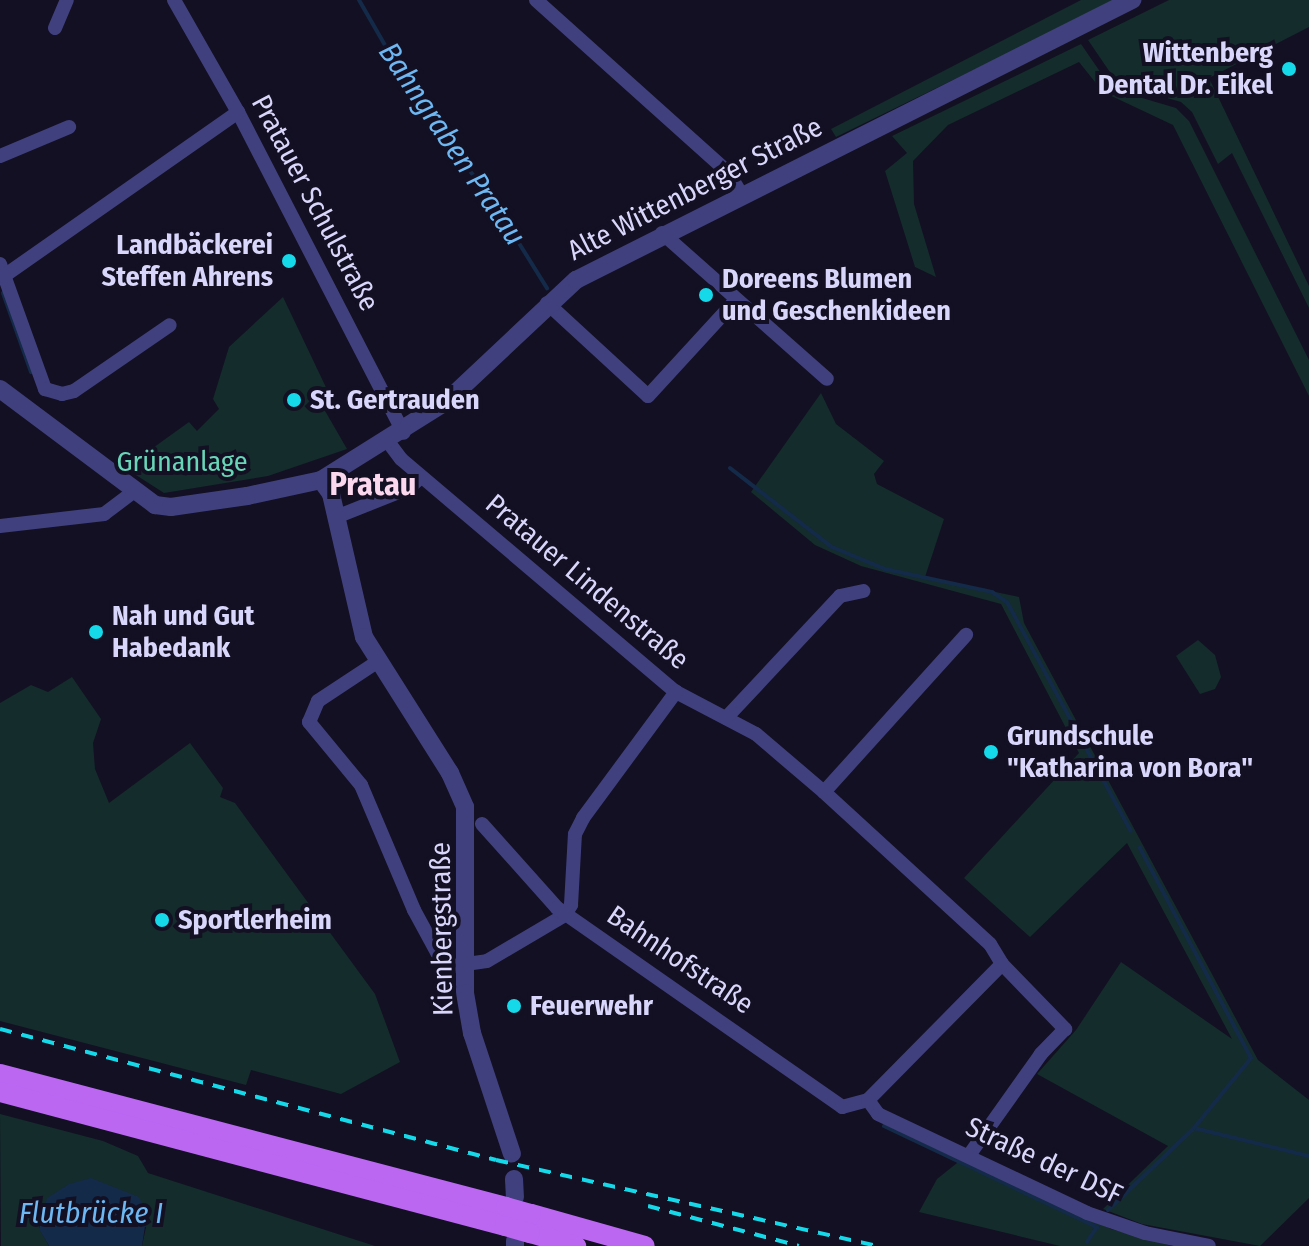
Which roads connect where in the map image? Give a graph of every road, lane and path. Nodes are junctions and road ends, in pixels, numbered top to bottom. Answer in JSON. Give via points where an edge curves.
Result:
{"nodes":[{"id":1,"x":67,"y":0,"type":"edge"},
{"id":2,"x":174,"y":0,"type":"edge"},
{"id":3,"x":536,"y":0,"type":"edge"},
{"id":4,"x":1132,"y":0,"type":"edge"},
{"id":5,"x":55,"y":28,"type":"dead end"},
{"id":6,"x":238,"y":112,"type":"junction"},
{"id":7,"x":69,"y":127,"type":"dead end"},
{"id":8,"x":0,"y":156,"type":"edge"},
{"id":9,"x":741,"y":194,"type":"junction"},
{"id":10,"x":662,"y":233,"type":"junction"},
{"id":11,"x":2,"y":270,"type":"edge"},
{"id":12,"x":736,"y":300,"type":"junction"},
{"id":13,"x":547,"y":303,"type":"junction"},
{"id":14,"x":170,"y":325,"type":"dead end"},
{"id":15,"x":827,"y":379,"type":"dead end"},
{"id":16,"x":45,"y":389,"type":"junction"},
{"id":17,"x":1,"y":392,"type":"edge"},
{"id":18,"x":26,"y":409,"type":"junction"},
{"id":19,"x":396,"y":438,"type":"junction"},
{"id":20,"x":421,"y":477,"type":"junction"},
{"id":21,"x":321,"y":480,"type":"junction"},
{"id":22,"x":135,"y":491,"type":"junction"},
{"id":23,"x":336,"y":517,"type":"junction"},
{"id":24,"x":0,"y":526,"type":"edge"},
{"id":25,"x":863,"y":591,"type":"dead end"},
{"id":26,"x":966,"y":635,"type":"dead end"},
{"id":27,"x":377,"y":662,"type":"junction"},
{"id":28,"x":676,"y":692,"type":"junction"},
{"id":29,"x":726,"y":718,"type":"junction"},
{"id":30,"x":824,"y":792,"type":"junction"},
{"id":31,"x":482,"y":824,"type":"dead end"},
{"id":32,"x":565,"y":915,"type":"junction"},
{"id":33,"x":1002,"y":964,"type":"junction"},
{"id":34,"x":464,"y":965,"type":"junction"},
{"id":35,"x":0,"y":1074,"type":"edge"},
{"id":36,"x":0,"y":1092,"type":"edge"},
{"id":37,"x":868,"y":1100,"type":"junction"},
{"id":38,"x":512,"y":1154,"type":"dead end"},
{"id":39,"x":970,"y":1154,"type":"junction"},
{"id":40,"x":516,"y":1218,"type":"edge"},
{"id":41,"x":576,"y":1246,"type":"edge"},
{"id":42,"x":645,"y":1246,"type":"edge"},
{"id":43,"x":1209,"y":1246,"type":"edge"}],
"edges":[{"from":1,"to":5,"type":"street"},
{"from":2,"to":6,"type":"street","name":"Pratauer Schulstraße"},
{"from":3,"to":9,"type":"street","via":[[728,172]]},
{"from":4,"to":9,"type":"street","name":"Alte Wittenberger Straße"},
{"from":6,"to":11,"type":"street"},
{"from":6,"to":19,"type":"street","name":"Pratauer Schulstraße"},
{"from":7,"to":8,"type":"street"},
{"from":9,"to":10,"type":"street","name":"Alte Wittenberger Straße"},
{"from":10,"to":12,"type":"street"},
{"from":10,"to":13,"type":"street","name":"Alte Wittenberger Straße","via":[[576,280]]},
{"from":11,"to":16,"type":"street"},
{"from":12,"to":13,"type":"street","via":[[648,396]]},
{"from":12,"to":15,"type":"street"},
{"from":13,"to":19,"type":"street","name":"Alte Wittenberger Straße","via":[[447,401]]},
{"from":14,"to":16,"type":"street","via":[[74,391]]},
{"from":16,"to":18,"type":"street"},
{"from":17,"to":18,"type":"street","name":"Alte Wittenberger Straße"},
{"from":18,"to":22,"type":"street","name":"Alte Wittenberger Straße"},
{"from":19,"to":20,"type":"street","name":"Pratauer Schulstraße"},
{"from":19,"to":21,"type":"street","name":"Alte Wittenberger Straße"},
{"from":20,"to":23,"type":"street","via":[[409,488]]},
{"from":20,"to":28,"type":"street","name":"Pratauer Lindenstraße"},
{"from":21,"to":22,"type":"street","name":"Alte Wittenberger Straße","via":[[171,507]]},
{"from":21,"to":23,"type":"street","via":[[331,494]]},
{"from":22,"to":24,"type":"street","via":[[104,514]]},
{"from":23,"to":27,"type":"street","via":[[358,615]]},
{"from":25,"to":29,"type":"street","via":[[840,596]]},
{"from":26,"to":30,"type":"street"},
{"from":27,"to":34,"type":"street","name":"Kienbergstraße","via":[[461,793],[468,823]]},
{"from":27,"to":34,"type":"street","via":[[318,701],[309,722],[361,785],[439,958],[445,967]]},
{"from":28,"to":29,"type":"street","name":"Pratauer Lindenstraße"},
{"from":28,"to":32,"type":"street","via":[[575,834],[571,905]]},
{"from":29,"to":30,"type":"street","name":"Pratauer Lindenstraße","via":[[756,734]]},
{"from":30,"to":33,"type":"street","name":"Pratauer Lindenstraße","via":[[990,944]]},
{"from":31,"to":32,"type":"street","name":"Bahnhofstraße"},
{"from":32,"to":34,"type":"street","via":[[496,956]]},
{"from":32,"to":37,"type":"street","name":"Bahnhofstraße","via":[[765,1052],[828,1102],[842,1107]]},
{"from":33,"to":37,"type":"street"},
{"from":33,"to":39,"type":"street","name":"Pratauer Lindenstraße","via":[[1065,1029]]},
{"from":34,"to":38,"type":"street","name":"Kienbergstraße","via":[[472,1033]]},
{"from":35,"to":40,"type":"main road"},
{"from":36,"to":40,"type":"main road"},
{"from":37,"to":39,"type":"street","name":"Straße der DSF","via":[[878,1114]]},
{"from":39,"to":43,"type":"street","name":"Straße der DSF","via":[[1115,1224]]},
{"from":40,"to":41,"type":"main road"},
{"from":40,"to":42,"type":"main road"}]}
